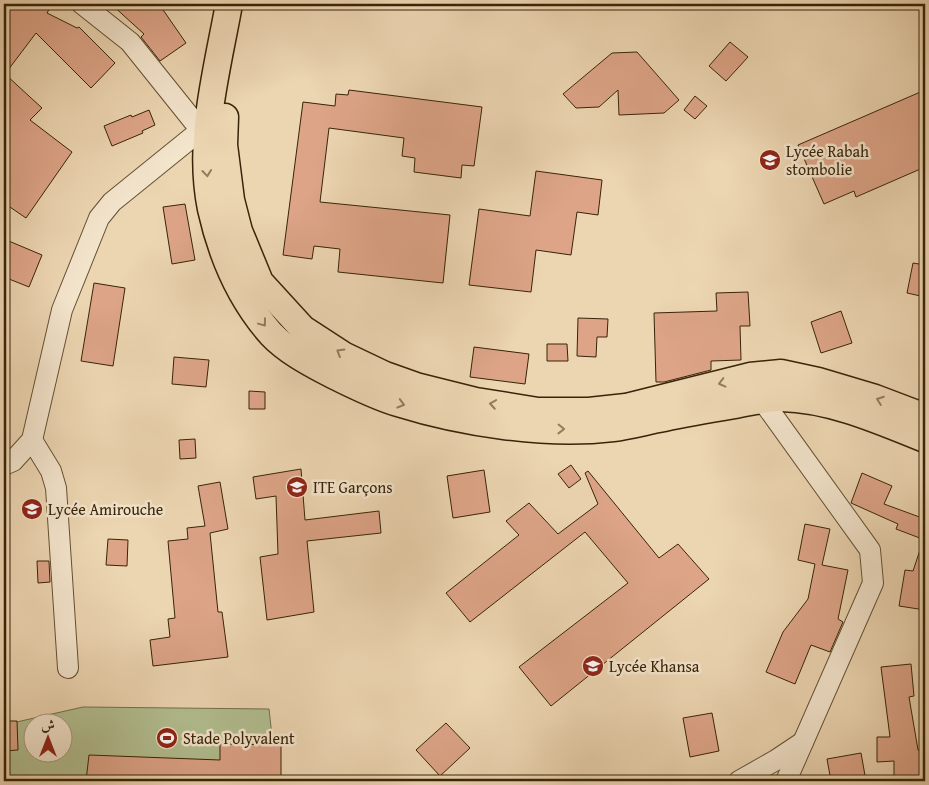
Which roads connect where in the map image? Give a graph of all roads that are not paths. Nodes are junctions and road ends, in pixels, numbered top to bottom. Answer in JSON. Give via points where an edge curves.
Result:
{"nodes":[{"id":1,"x":82,"y":4,"type":"edge"},
{"id":2,"x":229,"y":4,"type":"edge"},
{"id":3,"x":237,"y":4,"type":"edge"},
{"id":4,"x":211,"y":138,"type":"junction"},
{"id":5,"x":750,"y":376,"type":"junction"},
{"id":6,"x":762,"y":400,"type":"junction"},
{"id":7,"x":925,"y":417,"type":"edge"},
{"id":8,"x":925,"y":439,"type":"edge"},
{"id":9,"x":32,"y":440,"type":"junction"},
{"id":10,"x":4,"y":465,"type":"edge"},
{"id":11,"x":68,"y":668,"type":"dead end"},
{"id":12,"x":804,"y":742,"type":"junction"},
{"id":13,"x":739,"y":781,"type":"edge"},
{"id":14,"x":786,"y":781,"type":"edge"}],
"edges":[{"from":1,"to":4,"type":"street","via":[[130,42]]},
{"from":2,"to":4,"type":"main road","via":[[208,121]]},
{"from":3,"to":4,"type":"main road","via":[[224,128]]},
{"from":5,"to":4,"type":"main road","one_way":true,"via":[[626,407],[538,411],[476,401],[385,375],[343,355],[303,329],[260,282],[239,231]]},
{"from":4,"to":6,"type":"main road","one_way":true,"via":[[206,163],[211,207],[232,276],[272,335],[304,360],[340,379],[396,403],[450,417],[529,429],[613,428]]},
{"from":4,"to":9,"type":"street","via":[[112,202],[99,218],[62,310]]},
{"from":5,"to":6,"type":"street"},
{"from":7,"to":5,"type":"main road","one_way":true,"via":[[818,381],[781,373]]},
{"from":6,"to":8,"type":"main road","via":[[812,401],[868,417]]},
{"from":6,"to":12,"type":"street","via":[[870,550],[873,583]]},
{"from":9,"to":10,"type":"street","via":[[13,461]]},
{"from":9,"to":11,"type":"street","via":[[51,471],[56,488]]},
{"from":12,"to":13,"type":"street"},
{"from":12,"to":14,"type":"street"}]}
